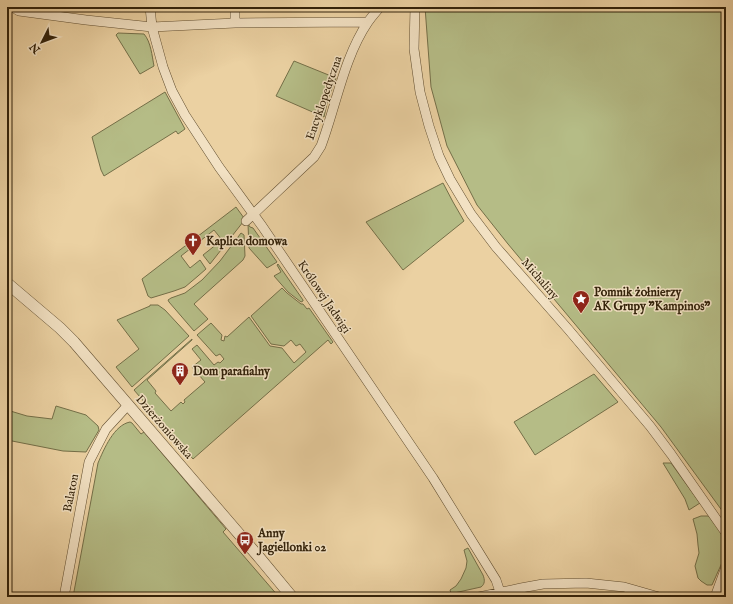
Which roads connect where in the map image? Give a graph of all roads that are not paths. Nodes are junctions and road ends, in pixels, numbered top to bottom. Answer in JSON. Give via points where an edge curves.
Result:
{"nodes":[{"id":1,"x":12,"y":7,"type":"edge"},
{"id":2,"x":150,"y":7,"type":"edge"},
{"id":3,"x":236,"y":7,"type":"edge"},
{"id":4,"x":380,"y":7,"type":"edge"},
{"id":5,"x":415,"y":7,"type":"edge"},
{"id":6,"x":368,"y":22,"type":"junction"},
{"id":7,"x":236,"y":23,"type":"junction"},
{"id":8,"x":152,"y":27,"type":"junction"},
{"id":9,"x":253,"y":214,"type":"junction"},
{"id":10,"x":246,"y":221,"type":"dead end"},
{"id":11,"x":7,"y":283,"type":"edge"},
{"id":12,"x":128,"y":405,"type":"junction"},
{"id":13,"x":726,"y":532,"type":"edge"},
{"id":14,"x":726,"y":568,"type":"edge"},
{"id":15,"x":521,"y":588,"type":"junction"},
{"id":16,"x":500,"y":592,"type":"junction"},
{"id":17,"x":64,"y":597,"type":"edge"},
{"id":18,"x":292,"y":597,"type":"edge"},
{"id":19,"x":479,"y":597,"type":"edge"},
{"id":20,"x":524,"y":597,"type":"edge"},
{"id":21,"x":659,"y":597,"type":"edge"},
{"id":22,"x":715,"y":597,"type":"edge"}],
"edges":[{"from":1,"to":8,"type":"street","via":[[19,11]]},
{"from":2,"to":8,"type":"street","name":"Królowej Jadwigi"},
{"from":3,"to":7,"type":"street"},
{"from":4,"to":6,"type":"street","name":"Encyklopedyczna"},
{"from":5,"to":13,"type":"street","name":"Michaliny","via":[[414,49],[420,92],[439,156],[450,179],[471,214],[496,247],[650,426]]},
{"from":6,"to":7,"type":"street"},
{"from":6,"to":9,"type":"street","name":"Encyklopedyczna","via":[[345,70],[321,146],[314,157]]},
{"from":7,"to":8,"type":"street"},
{"from":8,"to":9,"type":"street","name":"Królowej Jadwigi","via":[[172,91],[219,167]]},
{"from":9,"to":10,"type":"street","name":"Encyklopedyczna"},
{"from":9,"to":16,"type":"street","name":"Królowej Jadwigi","via":[[433,478],[496,580]]},
{"from":11,"to":12,"type":"street","name":"Dzierżoniowska","via":[[74,342]]},
{"from":12,"to":17,"type":"street","name":"Balaton","via":[[106,429],[89,462]]},
{"from":12,"to":18,"type":"street","name":"Dzierżoniowska"},
{"from":14,"to":22,"type":"street"},
{"from":15,"to":16,"type":"street"},
{"from":15,"to":20,"type":"street"},
{"from":15,"to":21,"type":"street","via":[[543,584],[586,583],[624,587]]},
{"from":16,"to":19,"type":"street"}]}
